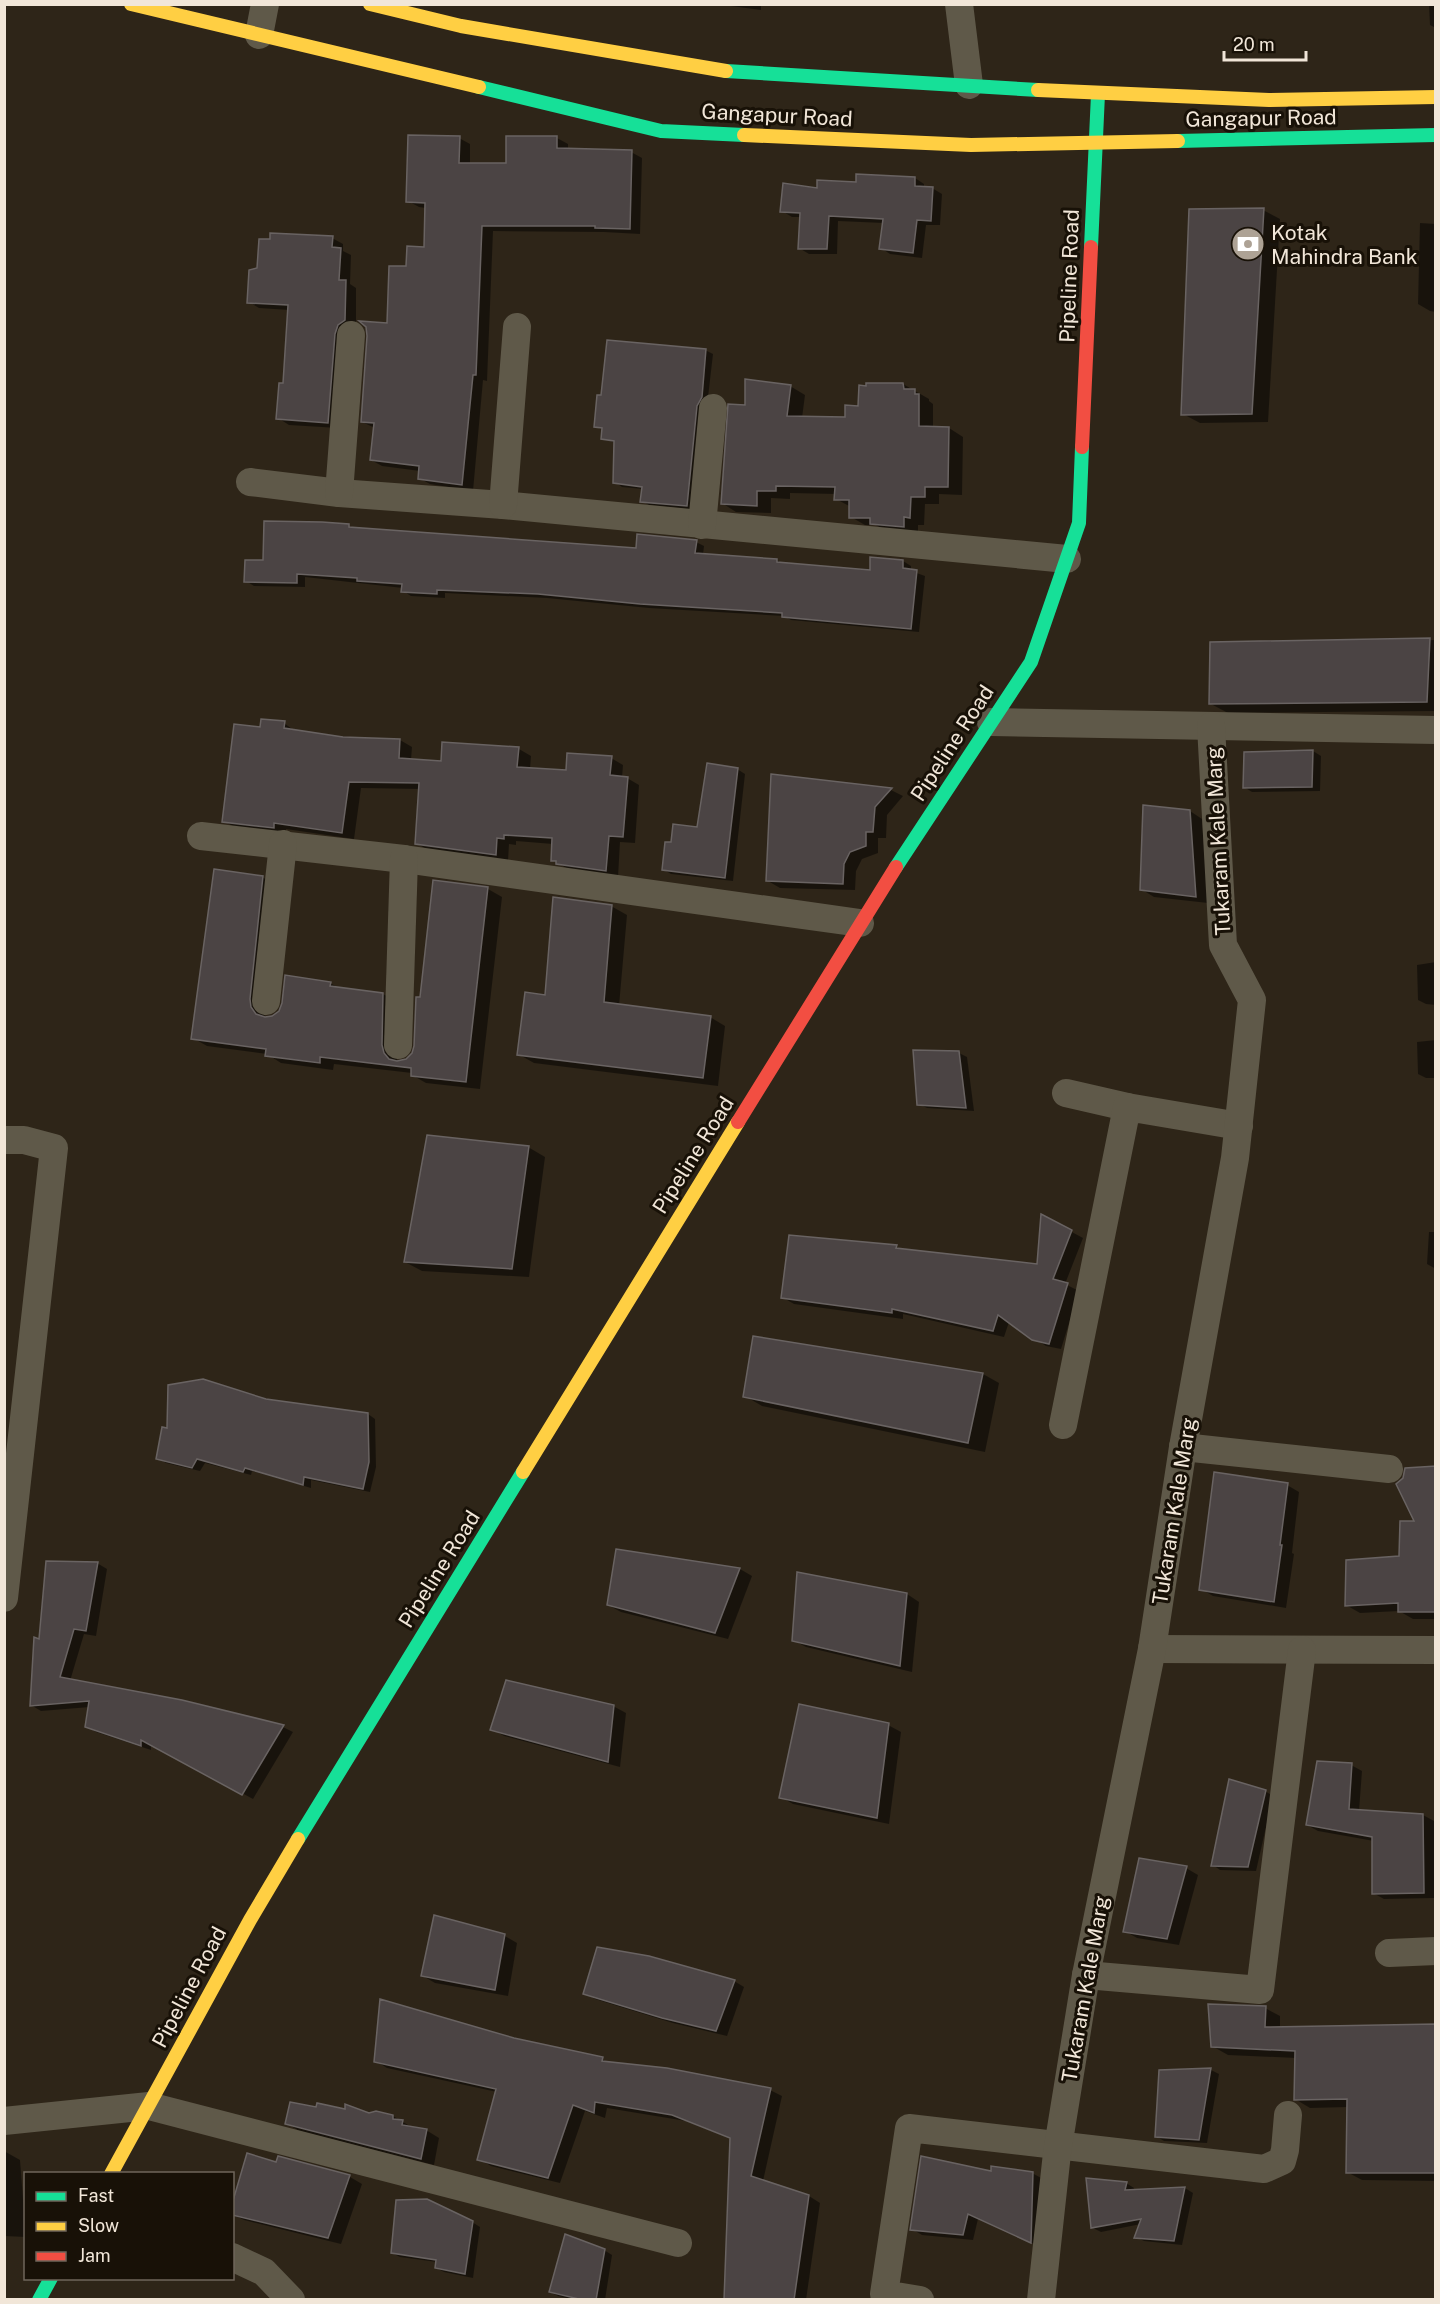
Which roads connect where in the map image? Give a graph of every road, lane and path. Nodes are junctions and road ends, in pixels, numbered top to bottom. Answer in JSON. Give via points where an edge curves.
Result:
{"nodes":[{"id":1,"x":131,"y":4,"type":"edge"},
{"id":2,"x":266,"y":4,"type":"edge"},
{"id":3,"x":370,"y":4,"type":"edge"},
{"id":4,"x":959,"y":4,"type":"edge"},
{"id":5,"x":259,"y":35,"type":"junction"},
{"id":6,"x":969,"y":85,"type":"junction"},
{"id":7,"x":1098,"y":94,"type":"junction"},
{"id":8,"x":1436,"y":97,"type":"edge"},
{"id":9,"x":1436,"y":135,"type":"edge"},
{"id":10,"x":1095,"y":144,"type":"junction"},
{"id":11,"x":517,"y":327,"type":"dead end"},
{"id":12,"x":351,"y":335,"type":"dead end"},
{"id":13,"x":713,"y":408,"type":"dead end"},
{"id":14,"x":250,"y":482,"type":"dead end"},
{"id":15,"x":339,"y":493,"type":"junction"},
{"id":16,"x":503,"y":506,"type":"junction"},
{"id":17,"x":702,"y":525,"type":"junction"},
{"id":18,"x":1067,"y":559,"type":"junction"},
{"id":19,"x":992,"y":722,"type":"junction"},
{"id":20,"x":1211,"y":726,"type":"junction"},
{"id":21,"x":1436,"y":730,"type":"edge"},
{"id":22,"x":201,"y":836,"type":"dead end"},
{"id":23,"x":283,"y":844,"type":"junction"},
{"id":24,"x":404,"y":859,"type":"junction"},
{"id":25,"x":860,"y":923,"type":"junction"},
{"id":26,"x":266,"y":1001,"type":"dead end"},
{"id":27,"x":398,"y":1045,"type":"dead end"},
{"id":28,"x":1066,"y":1093,"type":"dead end"},
{"id":29,"x":1127,"y":1107,"type":"junction"},
{"id":30,"x":1239,"y":1126,"type":"junction"},
{"id":31,"x":4,"y":1140,"type":"edge"},
{"id":32,"x":1063,"y":1425,"type":"dead end"},
{"id":33,"x":1183,"y":1447,"type":"junction"},
{"id":34,"x":1389,"y":1469,"type":"dead end"},
{"id":35,"x":4,"y":1598,"type":"edge"},
{"id":36,"x":1152,"y":1649,"type":"junction"},
{"id":37,"x":1302,"y":1650,"type":"junction"},
{"id":38,"x":1436,"y":1650,"type":"edge"},
{"id":39,"x":1436,"y":1951,"type":"edge"},
{"id":40,"x":1389,"y":1953,"type":"dead end"},
{"id":41,"x":1086,"y":1975,"type":"junction"},
{"id":42,"x":149,"y":2106,"type":"junction"},
{"id":43,"x":1287,"y":2115,"type":"dead end"},
{"id":44,"x":4,"y":2121,"type":"edge"},
{"id":45,"x":1059,"y":2146,"type":"junction"},
{"id":46,"x":112,"y":2172,"type":"edge"},
{"id":47,"x":678,"y":2243,"type":"dead end"},
{"id":48,"x":234,"y":2257,"type":"edge"},
{"id":49,"x":50,"y":2280,"type":"edge"},
{"id":50,"x":39,"y":2300,"type":"edge"},
{"id":51,"x":291,"y":2300,"type":"edge"},
{"id":52,"x":921,"y":2300,"type":"edge"},
{"id":53,"x":1041,"y":2300,"type":"edge"}],
"edges":[{"from":1,"to":5,"type":"main road","name":"Gangapur Road"},
{"from":2,"to":5,"type":"street"},
{"from":3,"to":6,"type":"main road","name":"Gangapur Road","via":[[461,26],[736,73]]},
{"from":4,"to":6,"type":"street"},
{"from":5,"to":10,"type":"main road","name":"Gangapur Road","via":[[661,131],[971,145]]},
{"from":6,"to":7,"type":"main road","name":"Gangapur Road"},
{"from":7,"to":8,"type":"main road","name":"Gangapur Road","via":[[1269,100]]},
{"from":7,"to":10,"type":"main road","name":"Pipeline Road"},
{"from":9,"to":10,"type":"main road","name":"Gangapur Road"},
{"from":10,"to":18,"type":"main road","name":"Pipeline Road","via":[[1079,523]]},
{"from":11,"to":16,"type":"street"},
{"from":12,"to":15,"type":"street"},
{"from":13,"to":17,"type":"street"},
{"from":14,"to":15,"type":"street"},
{"from":15,"to":16,"type":"street"},
{"from":16,"to":17,"type":"street"},
{"from":17,"to":18,"type":"street"},
{"from":18,"to":19,"type":"main road","name":"Pipeline Road","via":[[1031,662]]},
{"from":19,"to":20,"type":"street"},
{"from":19,"to":25,"type":"main road","name":"Pipeline Road"},
{"from":20,"to":21,"type":"street"},
{"from":20,"to":30,"type":"street","name":"Tukaram Kale Marg","via":[[1223,945],[1252,1000]]},
{"from":22,"to":23,"type":"street"},
{"from":23,"to":24,"type":"street"},
{"from":23,"to":26,"type":"street"},
{"from":24,"to":25,"type":"street"},
{"from":24,"to":27,"type":"street"},
{"from":25,"to":42,"type":"main road","name":"Pipeline Road","via":[[288,1854]]},
{"from":28,"to":29,"type":"street"},
{"from":29,"to":30,"type":"street"},
{"from":29,"to":32,"type":"street"},
{"from":30,"to":33,"type":"street","name":"Tukaram Kale Marg"},
{"from":31,"to":35,"type":"street","via":[[24,1140],[54,1148]]},
{"from":33,"to":34,"type":"street"},
{"from":33,"to":36,"type":"street","name":"Tukaram Kale Marg"},
{"from":36,"to":37,"type":"street"},
{"from":36,"to":41,"type":"street","name":"Tukaram Kale Marg"},
{"from":37,"to":38,"type":"street"},
{"from":37,"to":41,"type":"street","via":[[1260,1990]]},
{"from":39,"to":40,"type":"street"},
{"from":41,"to":45,"type":"street","name":"Tukaram Kale Marg"},
{"from":42,"to":44,"type":"street"},
{"from":42,"to":46,"type":"main road","name":"Pipeline Road"},
{"from":42,"to":47,"type":"street"},
{"from":43,"to":45,"type":"street","via":[[1282,2161],[1264,2169]]},
{"from":45,"to":52,"type":"street","via":[[909,2128],[884,2295]]},
{"from":45,"to":53,"type":"street","name":"Tukaram Kale Marg"},
{"from":48,"to":51,"type":"street","via":[[264,2272]]},
{"from":49,"to":50,"type":"main road"}]}
